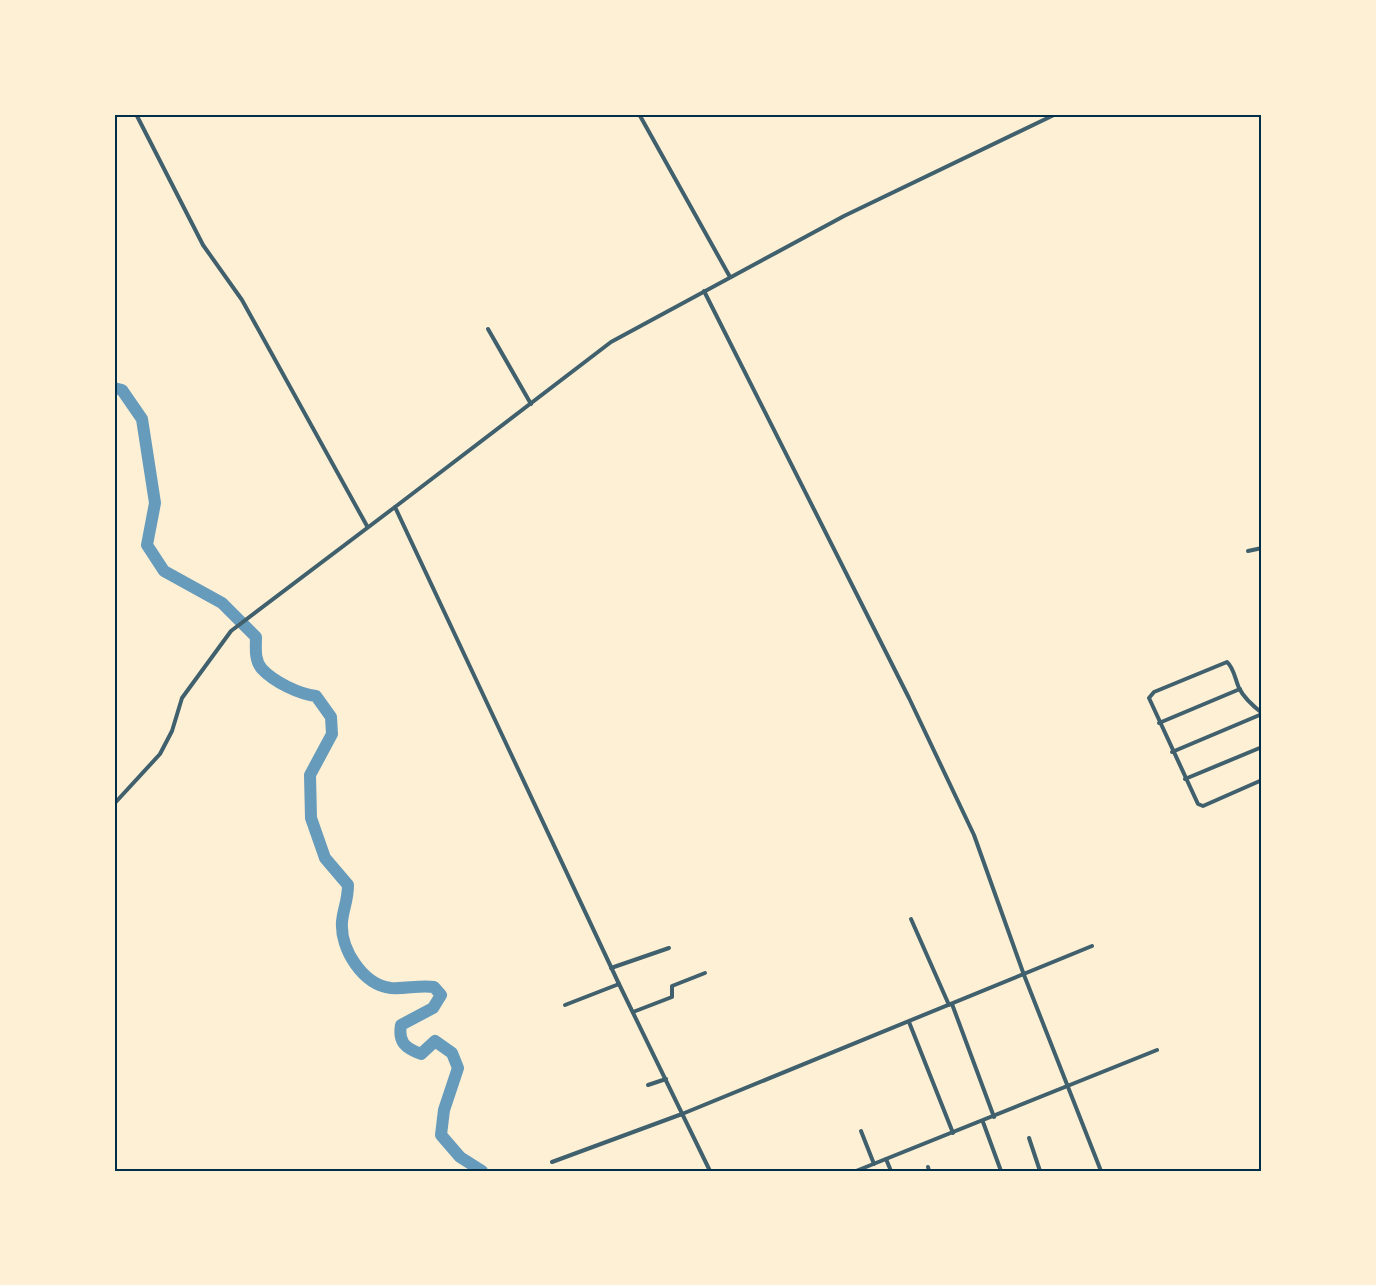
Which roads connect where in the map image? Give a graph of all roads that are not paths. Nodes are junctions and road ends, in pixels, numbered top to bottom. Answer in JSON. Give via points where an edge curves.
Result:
{"nodes":[{"id":1,"x":136,"y":114,"type":"edge"},
{"id":2,"x":639,"y":114,"type":"edge"},
{"id":3,"x":1056,"y":114,"type":"edge"},
{"id":4,"x":730,"y":277,"type":"junction"},
{"id":5,"x":704,"y":291,"type":"junction"},
{"id":6,"x":488,"y":329,"type":"dead end"},
{"id":7,"x":531,"y":404,"type":"junction"},
{"id":8,"x":395,"y":507,"type":"junction"},
{"id":9,"x":367,"y":526,"type":"junction"},
{"id":10,"x":1262,"y":548,"type":"edge"},
{"id":11,"x":1248,"y":552,"type":"dead end"},
{"id":12,"x":1240,"y":689,"type":"junction"},
{"id":13,"x":1262,"y":713,"type":"edge"},
{"id":14,"x":1159,"y":723,"type":"junction"},
{"id":15,"x":1262,"y":747,"type":"edge"},
{"id":16,"x":1172,"y":752,"type":"junction"},
{"id":17,"x":1185,"y":779,"type":"junction"},
{"id":18,"x":1262,"y":780,"type":"edge"},
{"id":19,"x":114,"y":804,"type":"edge"},
{"id":20,"x":911,"y":919,"type":"dead end"},
{"id":21,"x":1092,"y":946,"type":"dead end"},
{"id":22,"x":669,"y":948,"type":"dead end"},
{"id":23,"x":611,"y":968,"type":"junction"},
{"id":24,"x":705,"y":973,"type":"dead end"},
{"id":25,"x":1024,"y":975,"type":"junction"},
{"id":26,"x":619,"y":984,"type":"junction"},
{"id":27,"x":565,"y":1005,"type":"dead end"},
{"id":28,"x":950,"y":1005,"type":"junction"},
{"id":29,"x":633,"y":1012,"type":"junction"},
{"id":30,"x":909,"y":1022,"type":"junction"},
{"id":31,"x":1157,"y":1050,"type":"dead end"},
{"id":32,"x":666,"y":1079,"type":"junction"},
{"id":33,"x":1069,"y":1083,"type":"junction"},
{"id":34,"x":648,"y":1086,"type":"dead end"},
{"id":35,"x":682,"y":1114,"type":"junction"},
{"id":36,"x":994,"y":1117,"type":"junction"},
{"id":37,"x":983,"y":1122,"type":"junction"},
{"id":38,"x":861,"y":1131,"type":"dead end"},
{"id":39,"x":953,"y":1133,"type":"junction"},
{"id":40,"x":1029,"y":1138,"type":"dead end"},
{"id":41,"x":886,"y":1160,"type":"junction"},
{"id":42,"x":552,"y":1162,"type":"dead end"},
{"id":43,"x":874,"y":1164,"type":"junction"},
{"id":44,"x":710,"y":1171,"type":"edge"},
{"id":45,"x":856,"y":1171,"type":"edge"},
{"id":46,"x":891,"y":1171,"type":"edge"},
{"id":47,"x":1001,"y":1171,"type":"edge"},
{"id":48,"x":1040,"y":1171,"type":"edge"},
{"id":49,"x":1101,"y":1171,"type":"edge"}],
"edges":[{"from":1,"to":9,"type":"street","via":[[203,245],[242,300]]},
{"from":2,"to":4,"type":"street"},
{"from":3,"to":4,"type":"street","via":[[844,216]]},
{"from":4,"to":5,"type":"street"},
{"from":5,"to":7,"type":"street","via":[[611,342]]},
{"from":5,"to":25,"type":"street","via":[[974,835]]},
{"from":6,"to":7,"type":"street"},
{"from":7,"to":8,"type":"street"},
{"from":8,"to":9,"type":"street"},
{"from":8,"to":23,"type":"street"},
{"from":9,"to":19,"type":"street","via":[[231,631],[182,698],[160,754]]},
{"from":10,"to":11,"type":"street"},
{"from":12,"to":13,"type":"street"},
{"from":12,"to":14,"type":"street"},
{"from":12,"to":14,"type":"street","via":[[1232,667],[1222,663],[1151,695]]},
{"from":13,"to":16,"type":"street"},
{"from":14,"to":16,"type":"street"},
{"from":15,"to":17,"type":"street"},
{"from":16,"to":17,"type":"street"},
{"from":17,"to":18,"type":"street","via":[[1196,801],[1203,806]]},
{"from":20,"to":28,"type":"street"},
{"from":21,"to":25,"type":"street"},
{"from":22,"to":23,"type":"street"},
{"from":23,"to":26,"type":"street"},
{"from":24,"to":29,"type":"street","via":[[672,986],[672,997]]},
{"from":25,"to":28,"type":"street"},
{"from":25,"to":33,"type":"street"},
{"from":26,"to":27,"type":"street"},
{"from":26,"to":29,"type":"street"},
{"from":28,"to":30,"type":"street"},
{"from":28,"to":36,"type":"street"},
{"from":29,"to":32,"type":"street"},
{"from":30,"to":35,"type":"street"},
{"from":30,"to":39,"type":"street"},
{"from":31,"to":33,"type":"street"},
{"from":32,"to":34,"type":"street"},
{"from":32,"to":35,"type":"street"},
{"from":33,"to":36,"type":"street"},
{"from":33,"to":49,"type":"street"},
{"from":35,"to":42,"type":"street"},
{"from":35,"to":44,"type":"street"},
{"from":36,"to":37,"type":"street"},
{"from":37,"to":39,"type":"street"},
{"from":37,"to":47,"type":"street"},
{"from":38,"to":43,"type":"street"},
{"from":39,"to":41,"type":"street"},
{"from":40,"to":48,"type":"street"},
{"from":41,"to":43,"type":"street"},
{"from":41,"to":46,"type":"street"},
{"from":43,"to":45,"type":"street"}]}
